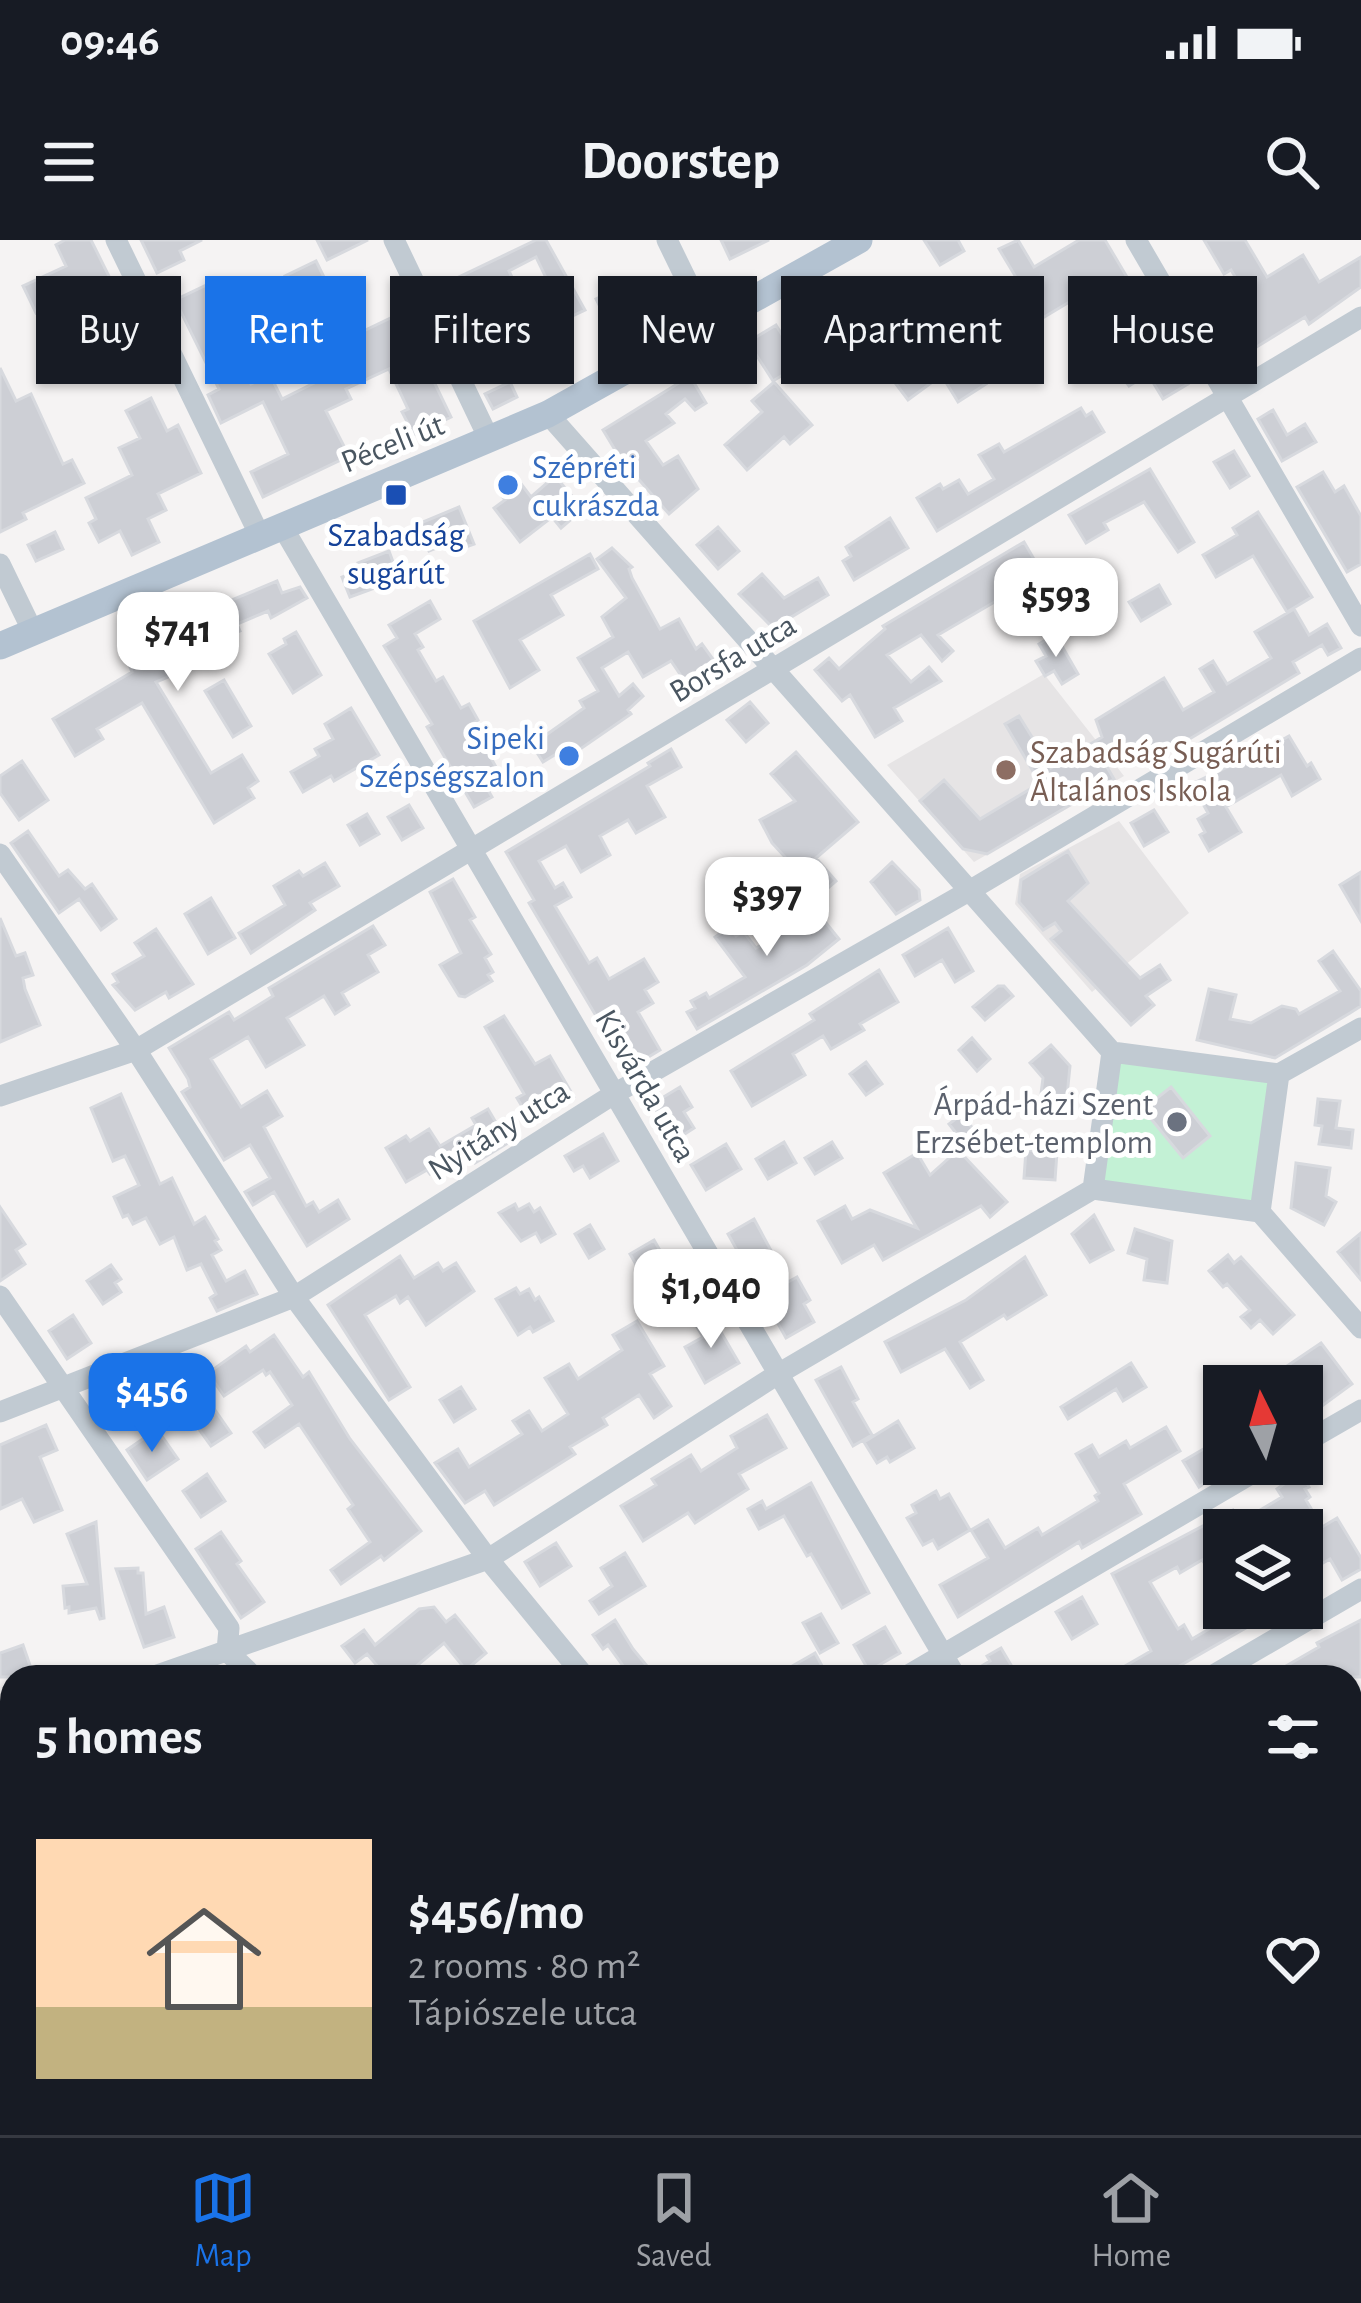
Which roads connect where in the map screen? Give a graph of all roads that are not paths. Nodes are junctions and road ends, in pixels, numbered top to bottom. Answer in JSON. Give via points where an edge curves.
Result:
{"nodes":[{"id":1,"x":116,"y":240,"type":"edge"},
{"id":2,"x":394,"y":240,"type":"edge"},
{"id":3,"x":667,"y":240,"type":"edge"},
{"id":4,"x":859,"y":240,"type":"edge"},
{"id":5,"x":1136,"y":240,"type":"edge"},
{"id":6,"x":685,"y":276,"type":"edge"},
{"id":7,"x":757,"y":297,"type":"edge"},
{"id":8,"x":1361,"y":317,"type":"edge"},
{"id":9,"x":601,"y":384,"type":"edge"},
{"id":10,"x":1228,"y":398,"type":"junction"},
{"id":11,"x":548,"y":414,"type":"junction"},
{"id":12,"x":490,"y":441,"type":"junction"},
{"id":13,"x":271,"y":531,"type":"junction"},
{"id":14,"x":0,"y":564,"type":"edge"},
{"id":15,"x":1361,"y":626,"type":"edge"},
{"id":16,"x":33,"y":632,"type":"junction"},
{"id":17,"x":0,"y":646,"type":"edge"},
{"id":18,"x":1361,"y":658,"type":"edge"},
{"id":19,"x":774,"y":671,"type":"junction"},
{"id":20,"x":471,"y":850,"type":"junction"},
{"id":21,"x":0,"y":854,"type":"edge"},
{"id":22,"x":969,"y":891,"type":"junction"},
{"id":23,"x":1361,"y":1028,"type":"edge"},
{"id":24,"x":136,"y":1050,"type":"junction"},
{"id":25,"x":1112,"y":1052,"type":"junction"},
{"id":26,"x":1279,"y":1074,"type":"junction"},
{"id":27,"x":614,"y":1094,"type":"junction"},
{"id":28,"x":0,"y":1096,"type":"edge"},
{"id":29,"x":1094,"y":1189,"type":"junction"},
{"id":30,"x":1260,"y":1212,"type":"junction"},
{"id":31,"x":0,"y":1296,"type":"edge"},
{"id":32,"x":294,"y":1297,"type":"junction"},
{"id":33,"x":1361,"y":1328,"type":"edge"},
{"id":34,"x":778,"y":1374,"type":"junction"},
{"id":35,"x":61,"y":1388,"type":"junction"},
{"id":36,"x":1361,"y":1409,"type":"edge"},
{"id":37,"x":0,"y":1412,"type":"edge"},
{"id":38,"x":1323,"y":1432,"type":"edge"},
{"id":39,"x":1232,"y":1485,"type":"edge"},
{"id":40,"x":488,"y":1559,"type":"junction"},
{"id":41,"x":1361,"y":1589,"type":"edge"},
{"id":42,"x":227,"y":1651,"type":"junction"},
{"id":43,"x":943,"y":1655,"type":"junction"},
{"id":44,"x":187,"y":1665,"type":"edge"},
{"id":45,"x":242,"y":1665,"type":"edge"},
{"id":46,"x":575,"y":1665,"type":"edge"},
{"id":47,"x":925,"y":1665,"type":"edge"},
{"id":48,"x":949,"y":1665,"type":"edge"},
{"id":49,"x":1231,"y":1665,"type":"edge"}],
"edges":[{"from":1,"to":13,"type":"street","name":"Kisvárda utca"},
{"from":2,"to":12,"type":"street"},
{"from":3,"to":6,"type":"street"},
{"from":4,"to":7,"type":"main road","name":"Péceli út"},
{"from":5,"to":10,"type":"street"},
{"from":8,"to":10,"type":"street","name":"Borsfa utca"},
{"from":9,"to":11,"type":"main road","name":"Péceli út"},
{"from":10,"to":15,"type":"street"},
{"from":10,"to":19,"type":"street","name":"Borsfa utca"},
{"from":11,"to":12,"type":"main road","name":"Péceli út"},
{"from":11,"to":19,"type":"street"},
{"from":12,"to":13,"type":"main road","name":"Péceli út"},
{"from":13,"to":16,"type":"main road","name":"Péceli út"},
{"from":13,"to":20,"type":"street","name":"Kisvárda utca"},
{"from":14,"to":16,"type":"street"},
{"from":16,"to":17,"type":"main road","name":"Péceli út"},
{"from":18,"to":22,"type":"street","name":"Nyitány utca"},
{"from":19,"to":20,"type":"street","name":"Borsfa utca"},
{"from":19,"to":22,"type":"street"},
{"from":20,"to":24,"type":"street","name":"Borsfa utca"},
{"from":20,"to":27,"type":"street","name":"Kisvárda utca"},
{"from":21,"to":24,"type":"street"},
{"from":22,"to":25,"type":"street"},
{"from":22,"to":27,"type":"street","name":"Nyitány utca"},
{"from":23,"to":26,"type":"street"},
{"from":24,"to":28,"type":"street","name":"Borsfa utca"},
{"from":24,"to":32,"type":"street"},
{"from":25,"to":26,"type":"street"},
{"from":25,"to":29,"type":"street"},
{"from":26,"to":30,"type":"street"},
{"from":27,"to":32,"type":"street","name":"Nyitány utca"},
{"from":27,"to":34,"type":"street","name":"Kisvárda utca"},
{"from":29,"to":30,"type":"street"},
{"from":29,"to":34,"type":"street"},
{"from":30,"to":33,"type":"street"},
{"from":31,"to":35,"type":"street"},
{"from":32,"to":35,"type":"street","name":"Nyitány utca"},
{"from":32,"to":40,"type":"street"},
{"from":34,"to":40,"type":"street"},
{"from":34,"to":43,"type":"street","name":"Kisvárda utca"},
{"from":35,"to":37,"type":"street","name":"Nyitány utca"},
{"from":35,"to":42,"type":"street","via":[[229,1628]]},
{"from":36,"to":38,"type":"street"},
{"from":39,"to":43,"type":"street"},
{"from":40,"to":42,"type":"street"},
{"from":40,"to":46,"type":"street"},
{"from":41,"to":49,"type":"street"},
{"from":42,"to":44,"type":"street"},
{"from":42,"to":45,"type":"street"},
{"from":43,"to":47,"type":"street"},
{"from":43,"to":48,"type":"street","name":"Kisvárda utca"}]}
